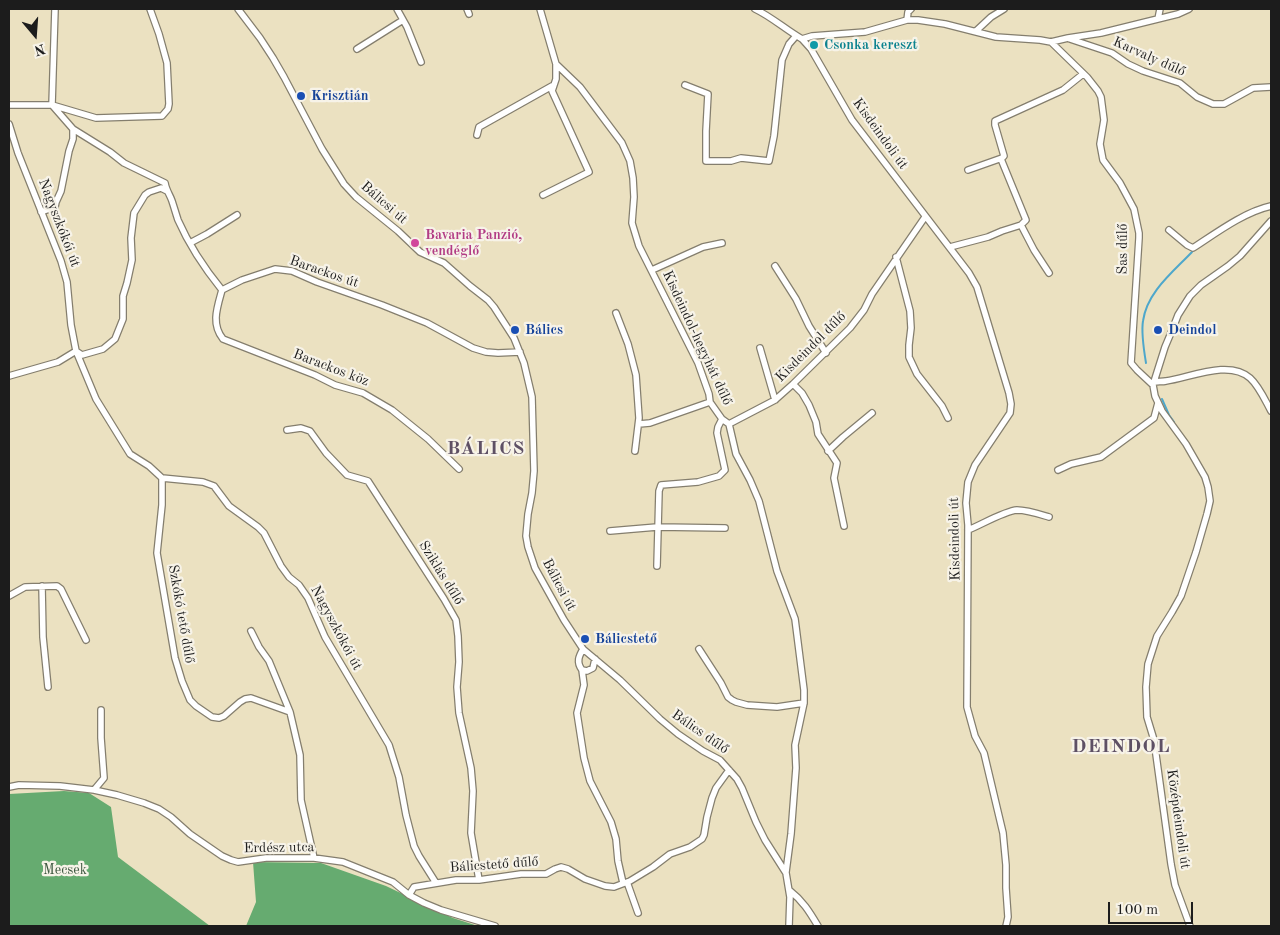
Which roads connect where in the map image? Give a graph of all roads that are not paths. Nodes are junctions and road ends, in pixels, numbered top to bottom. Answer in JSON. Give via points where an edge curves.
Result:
{"nodes":[{"id":1,"x":55,"y":9,"type":"edge"},
{"id":2,"x":150,"y":9,"type":"edge"},
{"id":3,"x":238,"y":9,"type":"edge"},
{"id":4,"x":397,"y":9,"type":"edge"},
{"id":5,"x":540,"y":9,"type":"edge"},
{"id":6,"x":755,"y":9,"type":"edge"},
{"id":7,"x":911,"y":9,"type":"edge"},
{"id":8,"x":1004,"y":9,"type":"edge"},
{"id":9,"x":1160,"y":9,"type":"edge"},
{"id":10,"x":1189,"y":9,"type":"edge"},
{"id":11,"x":1158,"y":19,"type":"junction"},
{"id":12,"x":403,"y":20,"type":"junction"},
{"id":13,"x":907,"y":20,"type":"junction"},
{"id":14,"x":976,"y":31,"type":"junction"},
{"id":15,"x":799,"y":37,"type":"junction"},
{"id":16,"x":1068,"y":38,"type":"junction"},
{"id":17,"x":1051,"y":42,"type":"junction"},
{"id":18,"x":357,"y":49,"type":"dead end"},
{"id":19,"x":421,"y":62,"type":"dead end"},
{"id":20,"x":556,"y":64,"type":"junction"},
{"id":21,"x":1083,"y":74,"type":"junction"},
{"id":22,"x":685,"y":85,"type":"dead end"},
{"id":23,"x":552,"y":86,"type":"junction"},
{"id":24,"x":1271,"y":87,"type":"edge"},
{"id":25,"x":9,"y":105,"type":"edge"},
{"id":26,"x":52,"y":105,"type":"junction"},
{"id":27,"x":9,"y":124,"type":"edge"},
{"id":28,"x":73,"y":128,"type":"junction"},
{"id":29,"x":477,"y":135,"type":"dead end"},
{"id":30,"x":1001,"y":159,"type":"junction"},
{"id":31,"x":968,"y":170,"type":"dead end"},
{"id":32,"x":167,"y":191,"type":"junction"},
{"id":33,"x":544,"y":195,"type":"dead end"},
{"id":34,"x":1271,"y":206,"type":"edge"},
{"id":35,"x":41,"y":212,"type":"junction"},
{"id":36,"x":237,"y":215,"type":"dead end"},
{"id":37,"x":925,"y":217,"type":"junction"},
{"id":38,"x":1271,"y":221,"type":"edge"},
{"id":39,"x":1021,"y":225,"type":"junction"},
{"id":40,"x":1169,"y":230,"type":"dead end"},
{"id":41,"x":190,"y":243,"type":"junction"},
{"id":42,"x":722,"y":243,"type":"dead end"},
{"id":43,"x":950,"y":247,"type":"junction"},
{"id":44,"x":896,"y":257,"type":"junction"},
{"id":45,"x":775,"y":266,"type":"dead end"},
{"id":46,"x":652,"y":270,"type":"junction"},
{"id":47,"x":1050,"y":273,"type":"dead end"},
{"id":48,"x":222,"y":290,"type":"junction"},
{"id":49,"x":616,"y":313,"type":"dead end"},
{"id":50,"x":760,"y":348,"type":"dead end"},
{"id":51,"x":76,"y":351,"type":"junction"},
{"id":52,"x":520,"y":352,"type":"junction"},
{"id":53,"x":826,"y":353,"type":"junction"},
{"id":54,"x":9,"y":376,"type":"edge"},
{"id":55,"x":1154,"y":383,"type":"junction"},
{"id":56,"x":793,"y":384,"type":"junction"},
{"id":57,"x":775,"y":400,"type":"junction"},
{"id":58,"x":1158,"y":400,"type":"junction"},
{"id":59,"x":710,"y":402,"type":"junction"},
{"id":60,"x":1271,"y":411,"type":"edge"},
{"id":61,"x":872,"y":413,"type":"dead end"},
{"id":62,"x":948,"y":418,"type":"dead end"},
{"id":63,"x":722,"y":419,"type":"junction"},
{"id":64,"x":639,"y":424,"type":"junction"},
{"id":65,"x":729,"y":424,"type":"junction"},
{"id":66,"x":288,"y":430,"type":"dead end"},
{"id":67,"x":635,"y":451,"type":"dead end"},
{"id":68,"x":828,"y":451,"type":"junction"},
{"id":69,"x":460,"y":469,"type":"dead end"},
{"id":70,"x":1058,"y":470,"type":"dead end"},
{"id":71,"x":162,"y":478,"type":"junction"},
{"id":72,"x":1049,"y":517,"type":"dead end"},
{"id":73,"x":844,"y":526,"type":"dead end"},
{"id":74,"x":657,"y":527,"type":"junction"},
{"id":75,"x":725,"y":528,"type":"dead end"},
{"id":76,"x":968,"y":530,"type":"junction"},
{"id":77,"x":610,"y":531,"type":"dead end"},
{"id":78,"x":657,"y":566,"type":"dead end"},
{"id":79,"x":42,"y":586,"type":"junction"},
{"id":80,"x":9,"y":596,"type":"edge"},
{"id":81,"x":251,"y":631,"type":"dead end"},
{"id":82,"x":86,"y":640,"type":"dead end"},
{"id":83,"x":583,"y":649,"type":"junction"},
{"id":84,"x":699,"y":650,"type":"dead end"},
{"id":85,"x":595,"y":659,"type":"junction"},
{"id":86,"x":582,"y":670,"type":"junction"},
{"id":87,"x":48,"y":687,"type":"dead end"},
{"id":88,"x":804,"y":703,"type":"junction"},
{"id":89,"x":101,"y":710,"type":"dead end"},
{"id":90,"x":290,"y":712,"type":"junction"},
{"id":91,"x":729,"y":770,"type":"junction"},
{"id":92,"x":9,"y":787,"type":"edge"},
{"id":93,"x":94,"y":790,"type":"junction"},
{"id":94,"x":314,"y":858,"type":"junction"},
{"id":95,"x":786,"y":873,"type":"junction"},
{"id":96,"x":479,"y":880,"type":"junction"},
{"id":97,"x":625,"y":882,"type":"junction"},
{"id":98,"x":436,"y":883,"type":"junction"},
{"id":99,"x":789,"y":890,"type":"junction"},
{"id":100,"x":409,"y":895,"type":"junction"},
{"id":101,"x":638,"y":914,"type":"dead end"},
{"id":102,"x":495,"y":926,"type":"edge"},
{"id":103,"x":789,"y":926,"type":"edge"},
{"id":104,"x":818,"y":926,"type":"edge"},
{"id":105,"x":1006,"y":926,"type":"edge"},
{"id":106,"x":1190,"y":926,"type":"edge"}],
"edges":[{"from":1,"to":26,"type":"street"},
{"from":2,"to":26,"type":"street","via":[[167,64],[169,104],[162,116],[96,118]]},
{"from":3,"to":52,"type":"street","name":"Bálicsi út","via":[[273,58],[344,184],[420,252],[444,263],[488,300]]},
{"from":4,"to":12,"type":"street"},
{"from":5,"to":20,"type":"street"},
{"from":6,"to":15,"type":"street","name":"Kisdeindoli út"},
{"from":7,"to":13,"type":"street"},
{"from":8,"to":14,"type":"street"},
{"from":9,"to":11,"type":"street"},
{"from":10,"to":11,"type":"street"},
{"from":11,"to":16,"type":"street"},
{"from":12,"to":18,"type":"street"},
{"from":12,"to":19,"type":"street"},
{"from":13,"to":14,"type":"street","via":[[930,21]]},
{"from":13,"to":15,"type":"street","via":[[865,32]]},
{"from":14,"to":17,"type":"street","via":[[996,37]]},
{"from":15,"to":22,"type":"street","via":[[789,44],[782,60],[769,161],[741,158],[706,162],[708,94]]},
{"from":15,"to":37,"type":"street","name":"Kisdeindoli út","via":[[811,49],[852,120]]},
{"from":16,"to":17,"type":"street"},
{"from":16,"to":24,"type":"street","name":"Karvaly dűlő","via":[[1112,53],[1143,71],[1180,83],[1197,97],[1214,104],[1224,104],[1253,88]]},
{"from":17,"to":21,"type":"street","name":"Sas dűlő"},
{"from":20,"to":23,"type":"street","via":[[556,79]]},
{"from":20,"to":46,"type":"street","name":"Kisdeindol-hegyhát dűlő","via":[[580,86],[622,143],[633,178],[632,223],[639,246]]},
{"from":21,"to":30,"type":"street","via":[[1063,90],[995,121],[1004,154]]},
{"from":21,"to":55,"type":"street","name":"Sas dűlő","via":[[1100,96],[1104,120],[1100,144],[1103,160],[1120,183],[1136,216],[1139,238],[1131,363]]},
{"from":23,"to":29,"type":"street","via":[[479,127]]},
{"from":23,"to":33,"type":"street","via":[[554,97],[589,172]]},
{"from":25,"to":26,"type":"street"},
{"from":26,"to":28,"type":"street"},
{"from":27,"to":35,"type":"street","name":"Nagyszkókói út"},
{"from":28,"to":32,"type":"street","via":[[124,163],[165,183]]},
{"from":28,"to":35,"type":"street","via":[[55,207]]},
{"from":30,"to":31,"type":"street"},
{"from":30,"to":39,"type":"street","via":[[1026,220]]},
{"from":32,"to":41,"type":"street"},
{"from":32,"to":51,"type":"street","via":[[161,188],[149,192],[134,213],[132,260],[123,296],[122,319],[115,339],[103,349],[82,355]]},
{"from":34,"to":40,"type":"street","via":[[1238,220],[1193,248]]},
{"from":35,"to":51,"type":"street","name":"Nagyszkókói út","via":[[67,282],[70,325]]},
{"from":36,"to":41,"type":"street"},
{"from":37,"to":43,"type":"street","name":"Kisdeindoli út"},
{"from":37,"to":44,"type":"street","name":"Kisdeindol dűlő"},
{"from":38,"to":55,"type":"street","via":[[1240,256],[1190,296],[1178,315]]},
{"from":39,"to":43,"type":"street","via":[[988,238]]},
{"from":39,"to":47,"type":"street"},
{"from":41,"to":48,"type":"street"},
{"from":42,"to":46,"type":"street","via":[[703,247]]},
{"from":43,"to":76,"type":"street","name":"Kisdeindoli út","via":[[977,286],[1010,404],[1010,413],[968,482]]},
{"from":44,"to":53,"type":"street","name":"Kisdeindol dűlő","via":[[864,310]]},
{"from":44,"to":62,"type":"street","via":[[910,311],[909,357]]},
{"from":45,"to":53,"type":"street"},
{"from":46,"to":59,"type":"street","name":"Kisdeindol-hegyhát dűlő","via":[[698,363]]},
{"from":48,"to":52,"type":"street","name":"Barackos út","via":[[275,270],[292,272],[427,323],[473,348],[486,352]]},
{"from":48,"to":69,"type":"street","name":"Barackos köz","via":[[215,313],[218,333],[223,340],[335,385],[363,392],[392,410]]},
{"from":49,"to":64,"type":"street","via":[[636,375]]},
{"from":50,"to":57,"type":"street"},
{"from":51,"to":54,"type":"street","via":[[58,362]]},
{"from":51,"to":71,"type":"street","name":"Nagyszkókói út","via":[[96,399],[130,454]]},
{"from":52,"to":83,"type":"street","name":"Bálicsi út","via":[[532,397],[534,471],[526,536],[528,547],[542,584]]},
{"from":53,"to":56,"type":"street","name":"Kisdeindol dűlő"},
{"from":55,"to":58,"type":"street","name":"Középdeindoli út"},
{"from":55,"to":60,"type":"street","via":[[1216,370],[1233,370],[1248,376]]},
{"from":56,"to":57,"type":"street","name":"Kisdeindol dűlő"},
{"from":56,"to":68,"type":"street","via":[[809,405],[818,434]]},
{"from":57,"to":65,"type":"street","name":"Kisdeindol dűlő"},
{"from":58,"to":70,"type":"street","via":[[1154,418],[1111,450],[1100,457]]},
{"from":58,"to":106,"type":"street","name":"Középdeindoli út","via":[[1205,477],[1210,501],[1181,596],[1157,636],[1148,664],[1146,687],[1147,717],[1154,740],[1175,886]]},
{"from":59,"to":63,"type":"street","name":"Kisdeindol-hegyhát dűlő"},
{"from":59,"to":64,"type":"street","via":[[650,424]]},
{"from":61,"to":68,"type":"street"},
{"from":63,"to":65,"type":"street","name":"Kisdeindol-hegyhát dűlő"},
{"from":63,"to":74,"type":"street","via":[[717,433],[725,470],[719,476],[698,482],[661,485]]},
{"from":64,"to":67,"type":"street"},
{"from":65,"to":88,"type":"street","name":"Kisdeindol-hegyhát dűlő","via":[[736,454],[760,501],[777,571],[795,619]]},
{"from":66,"to":96,"type":"street","name":"Sziklás dűlő","via":[[301,428],[310,432],[347,476],[368,481],[456,620],[459,713],[471,768],[471,833]]},
{"from":68,"to":73,"type":"street","via":[[837,463],[834,478]]},
{"from":71,"to":90,"type":"street","name":"Szkókó tető dűlő","via":[[158,553],[175,658],[190,700],[207,715],[219,718],[240,702],[252,698]]},
{"from":71,"to":98,"type":"street","name":"Nagyszkókói út","via":[[214,486],[229,506],[264,532],[281,566],[308,598],[325,636],[389,745],[414,846]]},
{"from":72,"to":76,"type":"street","via":[[1017,510]]},
{"from":74,"to":75,"type":"street"},
{"from":74,"to":77,"type":"street"},
{"from":74,"to":78,"type":"street"},
{"from":76,"to":105,"type":"street","name":"Kisdeindoli út","via":[[967,707],[975,736],[984,753],[1003,833]]},
{"from":79,"to":80,"type":"street","via":[[25,587]]},
{"from":79,"to":82,"type":"street","via":[[61,589]]},
{"from":79,"to":87,"type":"street"},
{"from":81,"to":90,"type":"street"},
{"from":83,"to":85,"type":"street","name":"Bálicsi út"},
{"from":83,"to":86,"type":"street","via":[[578,660]]},
{"from":84,"to":88,"type":"street","via":[[732,700],[777,707]]},
{"from":85,"to":86,"type":"street","via":[[593,668]]},
{"from":85,"to":91,"type":"street","name":"Bálics dűlő","via":[[672,729],[720,760]]},
{"from":86,"to":97,"type":"street","via":[[584,685],[576,713],[584,758],[590,781],[611,822]]},
{"from":88,"to":95,"type":"street","name":"Kisdeindol-hegyhát dűlő","via":[[795,745],[796,768]]},
{"from":89,"to":93,"type":"street","via":[[104,778]]},
{"from":90,"to":94,"type":"street","via":[[300,755],[301,800]]},
{"from":91,"to":95,"type":"street","name":"Bálics dűlő","via":[[742,788],[765,840]]},
{"from":91,"to":97,"type":"street","name":"Bálicstető dűlő","via":[[712,798],[702,839],[670,854]]},
{"from":92,"to":93,"type":"street","name":"Erdész utca","via":[[36,785]]},
{"from":93,"to":94,"type":"street","name":"Erdész utca","via":[[159,809],[231,860]]},
{"from":94,"to":100,"type":"street","name":"Erdész utca","via":[[352,865],[393,882]]},
{"from":95,"to":99,"type":"street","name":"Bálics dűlő"},
{"from":96,"to":97,"type":"street","name":"Bálicstető dűlő","via":[[546,874],[561,867],[605,886],[614,887]]},
{"from":96,"to":98,"type":"street","name":"Bálicstető dűlő"},
{"from":97,"to":101,"type":"street"},
{"from":98,"to":100,"type":"street","name":"Bálicstető dűlő","via":[[414,887]]},
{"from":99,"to":103,"type":"street","name":"Bálics dűlő"},
{"from":99,"to":104,"type":"street","via":[[805,904]]},
{"from":100,"to":102,"type":"street","name":"Erdész utca","via":[[441,910]]}]}
